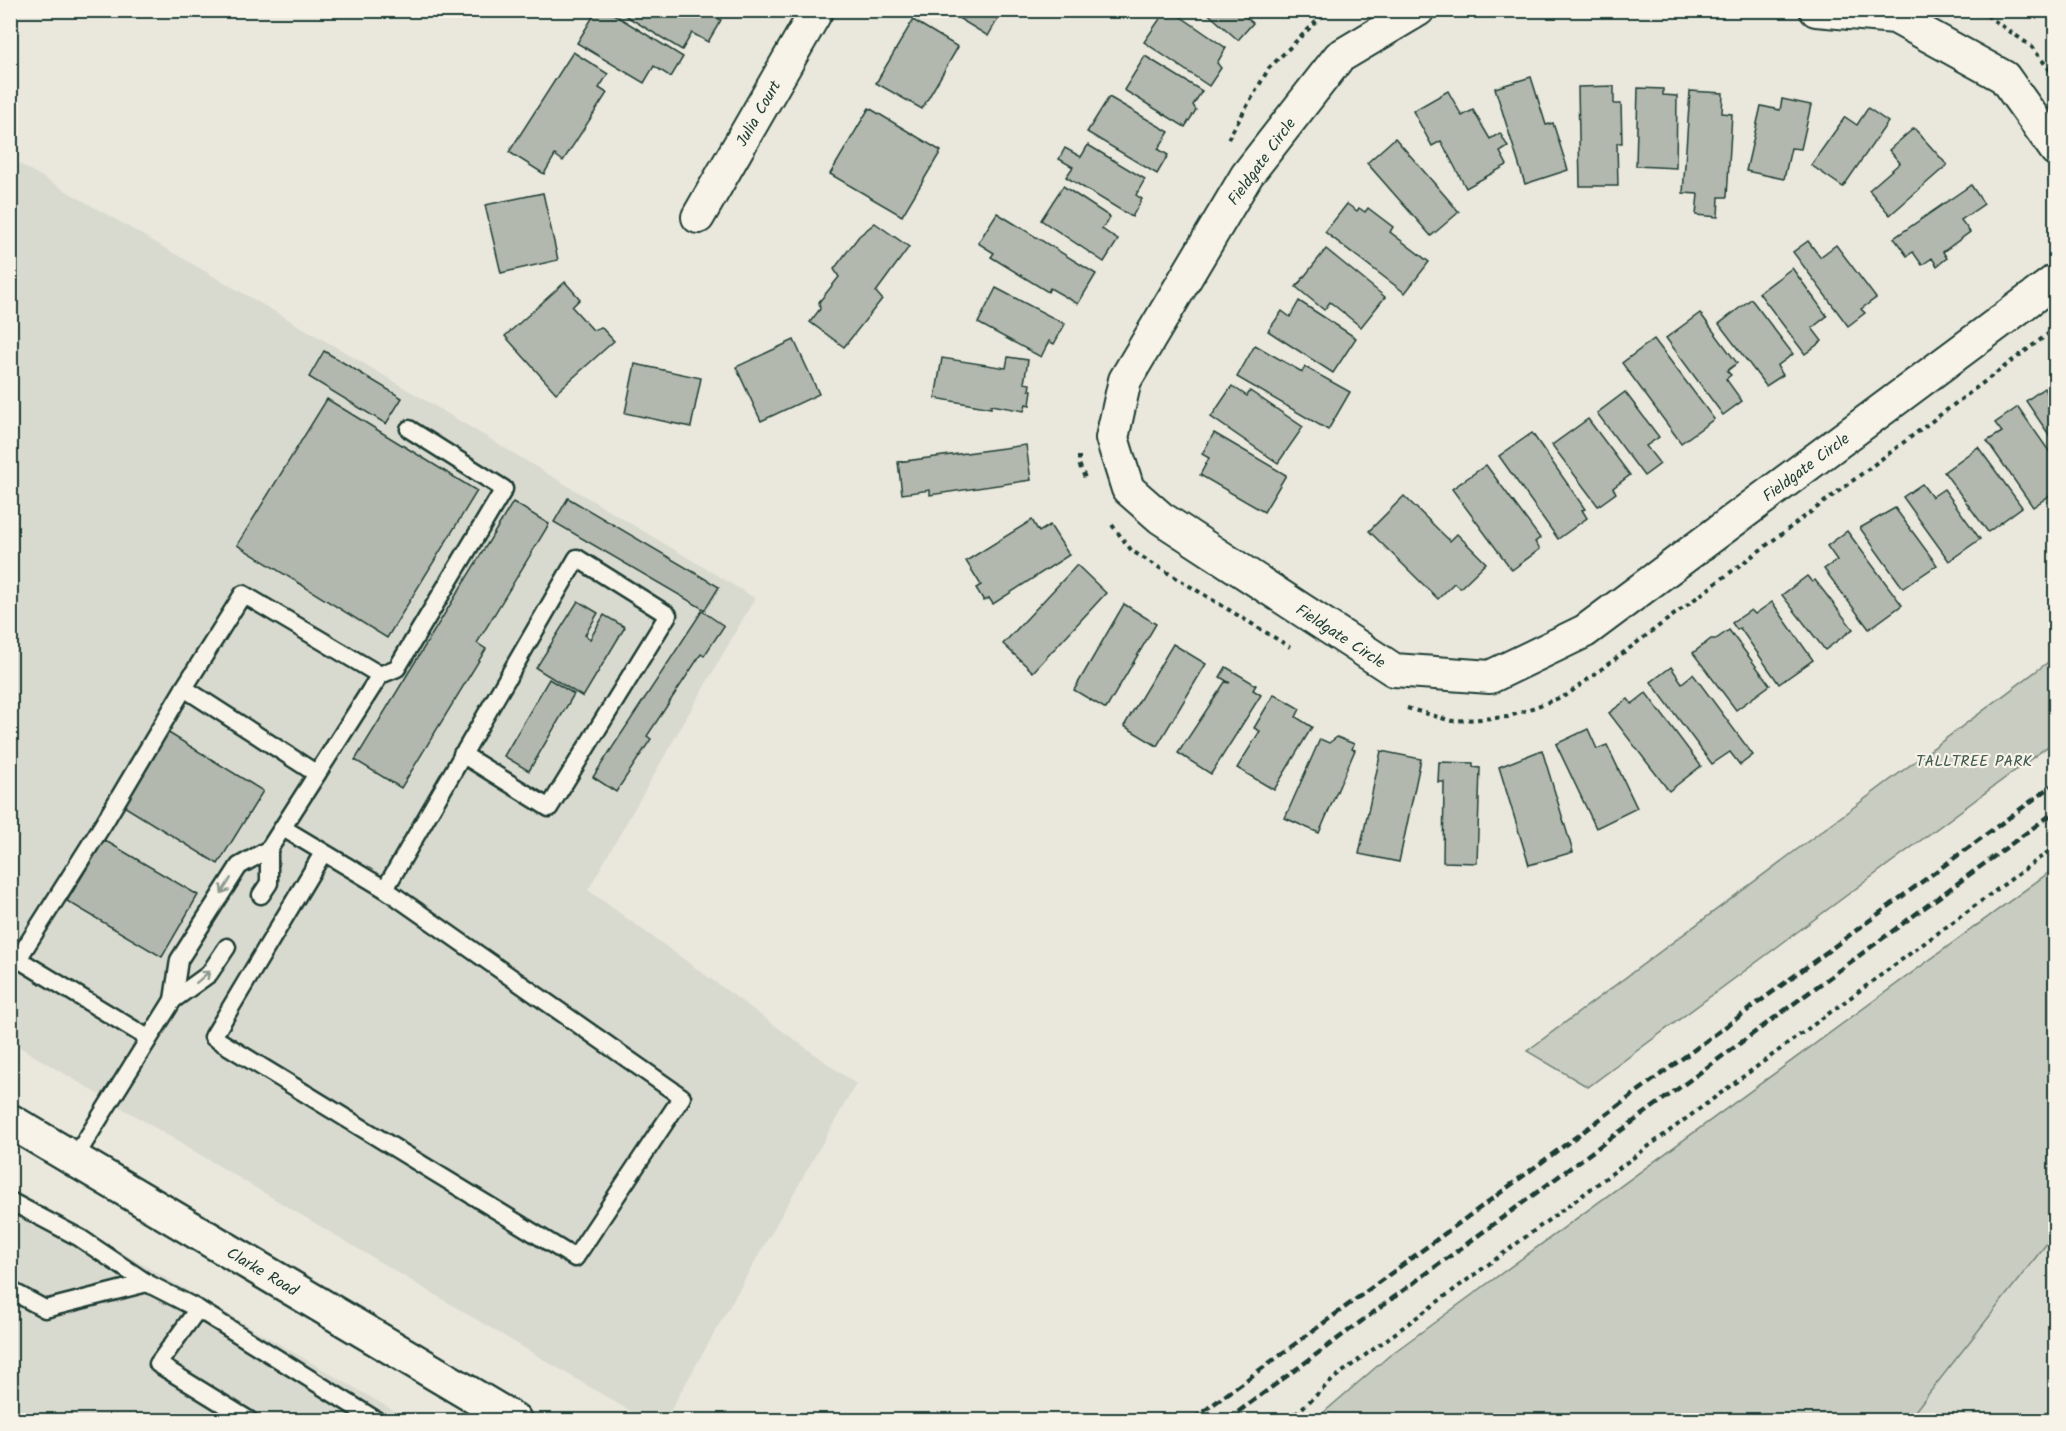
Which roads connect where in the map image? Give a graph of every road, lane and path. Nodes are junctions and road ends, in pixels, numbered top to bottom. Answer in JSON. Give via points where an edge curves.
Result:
{"nodes":[{"id":1,"x":817,"y":10,"type":"edge"},
{"id":2,"x":1328,"y":10,"type":"edge"},
{"id":3,"x":1418,"y":10,"type":"edge"},
{"id":4,"x":1816,"y":10,"type":"edge"},
{"id":5,"x":1979,"y":10,"type":"edge"},
{"id":6,"x":2055,"y":78,"type":"edge"},
{"id":7,"x":1227,"y":140,"type":"dead end"},
{"id":8,"x":2055,"y":150,"type":"edge"},
{"id":9,"x":699,"y":217,"type":"dead end"},
{"id":10,"x":2055,"y":280,"type":"edge"},
{"id":11,"x":2055,"y":328,"type":"edge"},
{"id":12,"x":409,"y":429,"type":"dead end"},
{"id":13,"x":1079,"y":453,"type":"dead end"},
{"id":14,"x":1087,"y":483,"type":"dead end"},
{"id":15,"x":1107,"y":519,"type":"dead end"},
{"id":16,"x":1295,"y":650,"type":"dead end"},
{"id":17,"x":380,"y":675,"type":"junction"},
{"id":18,"x":184,"y":688,"type":"junction"},
{"id":19,"x":1398,"y":706,"type":"dead end"},
{"id":20,"x":462,"y":754,"type":"junction"},
{"id":21,"x":317,"y":774,"type":"junction"},
{"id":22,"x":283,"y":828,"type":"junction"},
{"id":23,"x":2055,"y":846,"type":"edge"},
{"id":24,"x":269,"y":849,"type":"junction"},
{"id":25,"x":323,"y":854,"type":"junction"},
{"id":26,"x":386,"y":889,"type":"junction"},
{"id":27,"x":261,"y":895,"type":"dead end"},
{"id":28,"x":227,"y":947,"type":"dead end"},
{"id":29,"x":173,"y":1000,"type":"junction"},
{"id":30,"x":148,"y":1038,"type":"junction"},
{"id":31,"x":10,"y":1121,"type":"edge"},
{"id":32,"x":74,"y":1159,"type":"junction"},
{"id":33,"x":10,"y":1201,"type":"edge"},
{"id":34,"x":147,"y":1282,"type":"junction"},
{"id":35,"x":10,"y":1290,"type":"edge"},
{"id":36,"x":198,"y":1309,"type":"junction"},
{"id":37,"x":499,"y":1417,"type":"edge"},
{"id":38,"x":249,"y":1420,"type":"edge"},
{"id":39,"x":376,"y":1420,"type":"edge"},
{"id":40,"x":1289,"y":1420,"type":"edge"}],
"edges":[{"from":1,"to":9,"type":"street","name":"Julia Court"},
{"from":2,"to":7,"type":"path","via":[[1269,68]]},
{"from":3,"to":10,"type":"street","name":"Fieldgate Circle","via":[[1339,57],[1246,175],[1125,380],[1112,438],[1128,489],[1161,518],[1394,670],[1490,677],[1585,631]]},
{"from":4,"to":8,"type":"street","via":[[1895,17],[2004,77]]},
{"from":5,"to":6,"type":"path","via":[[2031,46]]},
{"from":11,"to":19,"type":"path","via":[[1567,695],[1508,717],[1452,721]]},
{"from":12,"to":17,"type":"lane","via":[[504,489],[397,668]]},
{"from":13,"to":14,"type":"path"},
{"from":15,"to":16,"type":"path","via":[[1132,551]]},
{"from":17,"to":18,"type":"lane","via":[[243,594]]},
{"from":17,"to":21,"type":"lane"},
{"from":18,"to":21,"type":"lane"},
{"from":18,"to":30,"type":"lane","via":[[18,958]]},
{"from":20,"to":20,"type":"lane","via":[[577,558],[668,615],[549,808]]},
{"from":20,"to":26,"type":"lane"},
{"from":21,"to":22,"type":"lane"},
{"from":22,"to":24,"type":"lane"},
{"from":22,"to":25,"type":"lane"},
{"from":23,"to":40,"type":"path","via":[[1337,1376]]},
{"from":24,"to":27,"type":"lane","via":[[269,883]]},
{"from":24,"to":29,"type":"lane","one_way":true,"via":[[239,866],[179,960]]},
{"from":25,"to":26,"type":"lane"},
{"from":25,"to":26,"type":"lane","via":[[213,1037],[575,1258],[682,1096]]},
{"from":29,"to":28,"type":"lane","one_way":true,"via":[[208,974]]},
{"from":29,"to":30,"type":"lane"},
{"from":30,"to":32,"type":"lane"},
{"from":31,"to":32,"type":"main road","name":"Clarke Road"},
{"from":32,"to":37,"type":"main road","name":"Clarke Road"},
{"from":33,"to":34,"type":"lane","via":[[80,1238]]},
{"from":34,"to":35,"type":"lane","via":[[45,1309]]},
{"from":34,"to":36,"type":"lane"},
{"from":36,"to":38,"type":"lane","via":[[158,1364]]},
{"from":36,"to":39,"type":"lane"}]}
